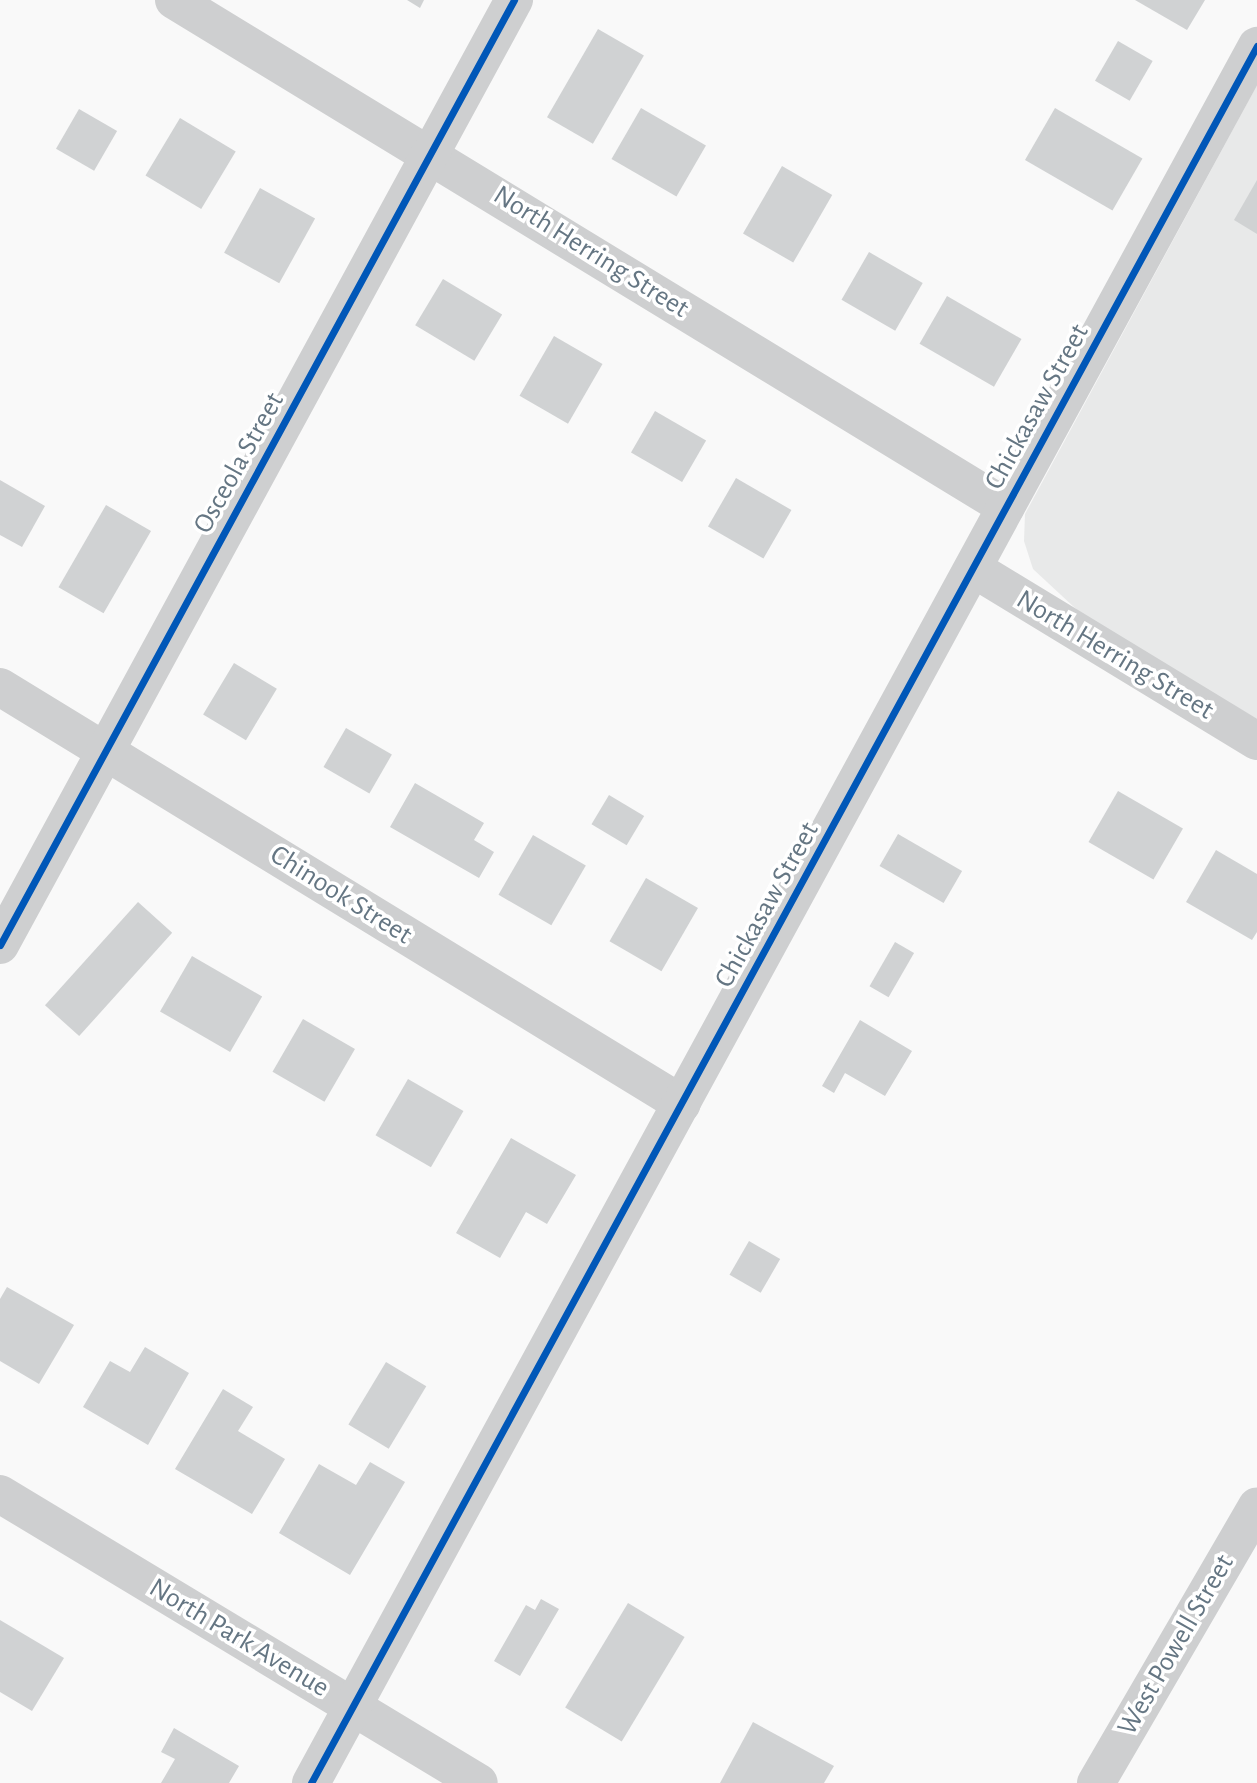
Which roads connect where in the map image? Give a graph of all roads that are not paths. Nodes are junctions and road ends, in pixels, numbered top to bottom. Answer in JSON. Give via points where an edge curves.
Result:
{"nodes":[{"id":1,"x":174,"y":0,"type":"edge"},
{"id":2,"x":514,"y":0,"type":"edge"},
{"id":3,"x":1257,"y":46,"type":"edge"},
{"id":4,"x":431,"y":153,"type":"junction"},
{"id":5,"x":1006,"y":507,"type":"junction"},
{"id":6,"x":974,"y":569,"type":"junction"},
{"id":7,"x":0,"y":687,"type":"edge"},
{"id":8,"x":1257,"y":741,"type":"edge"},
{"id":9,"x":106,"y":751,"type":"junction"},
{"id":10,"x":0,"y":945,"type":"edge"},
{"id":11,"x":682,"y":1104,"type":"junction"},
{"id":12,"x":0,"y":1494,"type":"edge"},
{"id":13,"x":1257,"y":1506,"type":"edge"},
{"id":14,"x":356,"y":1708,"type":"junction"},
{"id":15,"x":311,"y":1783,"type":"edge"},
{"id":16,"x":479,"y":1783,"type":"edge"},
{"id":17,"x":1096,"y":1783,"type":"edge"}],
"edges":[{"from":1,"to":4,"type":"street","name":"North Herring Street"},
{"from":2,"to":4,"type":"street","name":"Osceola Street"},
{"from":3,"to":5,"type":"street","name":"Chickasaw Street"},
{"from":4,"to":5,"type":"street","name":"North Herring Street"},
{"from":4,"to":9,"type":"street","name":"Osceola Street"},
{"from":5,"to":6,"type":"street","name":"Chickasaw Street"},
{"from":6,"to":8,"type":"street","name":"North Herring Street"},
{"from":6,"to":11,"type":"street","name":"Chickasaw Street"},
{"from":7,"to":9,"type":"street","name":"Chinook Street"},
{"from":9,"to":10,"type":"street","name":"Osceola Street"},
{"from":9,"to":11,"type":"street","name":"Chinook Street"},
{"from":11,"to":14,"type":"street","name":"Chickasaw Street"},
{"from":12,"to":14,"type":"street","name":"North Park Avenue"},
{"from":13,"to":17,"type":"street","name":"West Powell Street"},
{"from":14,"to":15,"type":"street","name":"Chickasaw Street"},
{"from":14,"to":16,"type":"street","name":"North Park Avenue"}]}
